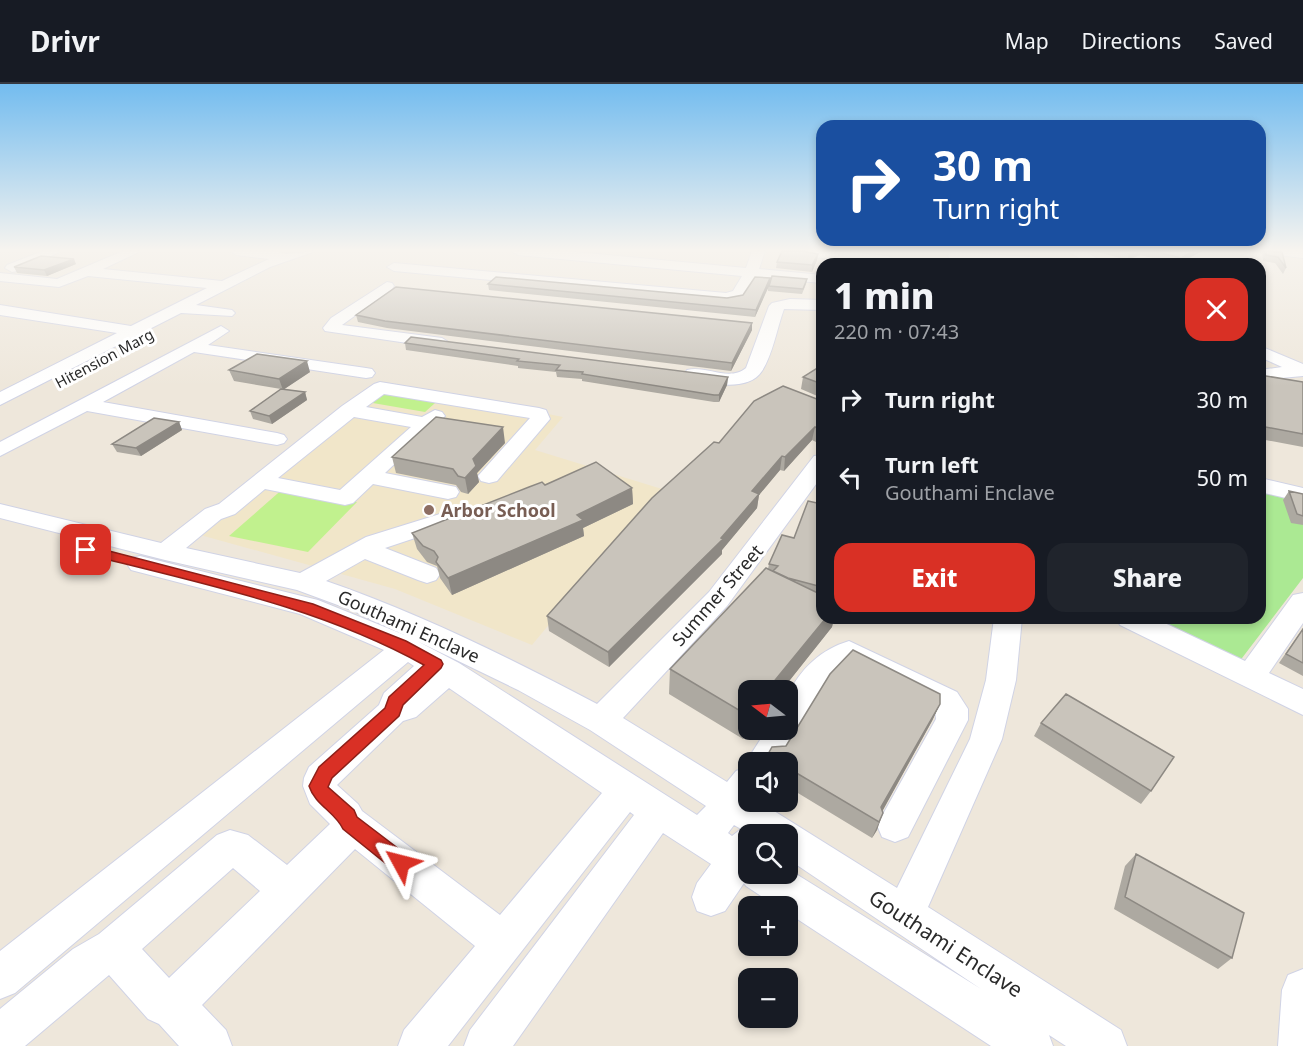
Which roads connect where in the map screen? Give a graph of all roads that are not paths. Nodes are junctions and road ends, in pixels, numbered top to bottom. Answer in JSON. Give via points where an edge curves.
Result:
{"nodes":[{"id":1,"x":208,"y":296,"type":"edge"},
{"id":2,"x":215,"y":296,"type":"edge"},
{"id":3,"x":373,"y":296,"type":"edge"},
{"id":4,"x":705,"y":296,"type":"edge"},
{"id":5,"x":733,"y":296,"type":"edge"},
{"id":6,"x":757,"y":298,"type":"edge"},
{"id":7,"x":784,"y":303,"type":"junction"},
{"id":8,"x":816,"y":305,"type":"edge"},
{"id":9,"x":188,"y":309,"type":"junction"},
{"id":10,"x":0,"y":310,"type":"edge"},
{"id":11,"x":227,"y":313,"type":"dead end"},
{"id":12,"x":134,"y":331,"type":"junction"},
{"id":13,"x":221,"y":331,"type":"dead end"},
{"id":14,"x":455,"y":345,"type":"edge"},
{"id":15,"x":191,"y":347,"type":"junction"},
{"id":16,"x":1266,"y":354,"type":"edge"},
{"id":17,"x":1302,"y":370,"type":"edge"},
{"id":18,"x":675,"y":371,"type":"edge"},
{"id":19,"x":366,"y":373,"type":"dead end"},
{"id":20,"x":1266,"y":374,"type":"edge"},
{"id":21,"x":0,"y":385,"type":"edge"},
{"id":22,"x":21,"y":389,"type":"junction"},
{"id":23,"x":0,"y":399,"type":"edge"},
{"id":24,"x":454,"y":399,"type":"junction"},
{"id":25,"x":85,"y":405,"type":"junction"},
{"id":26,"x":349,"y":410,"type":"junction"},
{"id":27,"x":0,"y":412,"type":"edge"},
{"id":28,"x":426,"y":424,"type":"junction"},
{"id":29,"x":277,"y":439,"type":"dead end"},
{"id":30,"x":0,"y":450,"type":"edge"},
{"id":31,"x":816,"y":469,"type":"edge"},
{"id":32,"x":489,"y":476,"type":"dead end"},
{"id":33,"x":368,"y":477,"type":"junction"},
{"id":34,"x":261,"y":481,"type":"junction"},
{"id":35,"x":1266,"y":486,"type":"edge"},
{"id":36,"x":448,"y":492,"type":"dead end"},
{"id":37,"x":1303,"y":495,"type":"edge"},
{"id":38,"x":483,"y":508,"type":"edge"},
{"id":39,"x":0,"y":511,"type":"edge"},
{"id":40,"x":0,"y":527,"type":"edge"},
{"id":41,"x":367,"y":550,"type":"junction"},
{"id":42,"x":170,"y":553,"type":"junction"},
{"id":43,"x":427,"y":574,"type":"dead end"},
{"id":44,"x":308,"y":583,"type":"junction"},
{"id":45,"x":1303,"y":602,"type":"edge"},
{"id":46,"x":1007,"y":624,"type":"edge"},
{"id":47,"x":1142,"y":624,"type":"edge"},
{"id":48,"x":429,"y":661,"type":"junction"},
{"id":49,"x":1250,"y":677,"type":"junction"},
{"id":50,"x":1303,"y":703,"type":"edge"},
{"id":51,"x":798,"y":709,"type":"edge"},
{"id":52,"x":601,"y":721,"type":"junction"},
{"id":53,"x":738,"y":791,"type":"edge"},
{"id":54,"x":738,"y":793,"type":"edge"},
{"id":55,"x":643,"y":800,"type":"junction"},
{"id":56,"x":350,"y":823,"type":"junction"},
{"id":57,"x":895,"y":825,"type":"dead end"},
{"id":58,"x":702,"y":837,"type":"junction"},
{"id":59,"x":738,"y":843,"type":"edge"},
{"id":60,"x":798,"y":865,"type":"edge"},
{"id":61,"x":738,"y":869,"type":"edge"},
{"id":62,"x":798,"y":875,"type":"edge"},
{"id":63,"x":288,"y":891,"type":"junction"},
{"id":64,"x":711,"y":897,"type":"dead end"},
{"id":65,"x":904,"y":915,"type":"junction"},
{"id":66,"x":503,"y":943,"type":"junction"},
{"id":67,"x":113,"y":948,"type":"junction"},
{"id":68,"x":0,"y":978,"type":"edge"},
{"id":69,"x":1303,"y":990,"type":"edge"},
{"id":70,"x":170,"y":1004,"type":"junction"},
{"id":71,"x":0,"y":1038,"type":"edge"},
{"id":72,"x":210,"y":1046,"type":"edge"},
{"id":73,"x":420,"y":1046,"type":"edge"},
{"id":74,"x":486,"y":1046,"type":"edge"},
{"id":75,"x":1031,"y":1046,"type":"edge"},
{"id":76,"x":1105,"y":1046,"type":"edge"},
{"id":77,"x":1300,"y":1046,"type":"edge"}],
"edges":[{"from":1,"to":9,"type":"street","name":"Hitension Marg"},
{"from":2,"to":9,"type":"street","name":"Hitension Marg"},
{"from":3,"to":14,"type":"street","via":[[331,328]]},
{"from":4,"to":5,"type":"street"},
{"from":6,"to":7,"type":"street"},
{"from":7,"to":8,"type":"street"},
{"from":7,"to":18,"type":"street","via":[[777,306],[765,325],[754,370],[747,377]]},
{"from":9,"to":11,"type":"street"},
{"from":9,"to":12,"type":"street","name":"Hitension Marg"},
{"from":9,"to":27,"type":"street","name":"Hitension Marg"},
{"from":10,"to":12,"type":"street"},
{"from":12,"to":22,"type":"street","name":"Hitension Marg"},
{"from":13,"to":15,"type":"street"},
{"from":15,"to":19,"type":"street"},
{"from":15,"to":25,"type":"street"},
{"from":16,"to":17,"type":"street"},
{"from":17,"to":20,"type":"street"},
{"from":21,"to":22,"type":"street"},
{"from":22,"to":23,"type":"street","name":"Hitension Marg"},
{"from":24,"to":26,"type":"street","via":[[380,388]]},
{"from":24,"to":28,"type":"street"},
{"from":24,"to":32,"type":"street","via":[[541,416]]},
{"from":25,"to":29,"type":"street"},
{"from":25,"to":30,"type":"street"},
{"from":26,"to":28,"type":"street"},
{"from":26,"to":34,"type":"street"},
{"from":28,"to":33,"type":"street"},
{"from":31,"to":52,"type":"street","name":"Summer Street","via":[[718,599]]},
{"from":33,"to":34,"type":"street","via":[[351,499]]},
{"from":33,"to":36,"type":"street"},
{"from":34,"to":42,"type":"street","via":[[224,515]]},
{"from":35,"to":37,"type":"street"},
{"from":38,"to":41,"type":"street"},
{"from":39,"to":42,"type":"street","name":"Gouthami Enclave"},
{"from":40,"to":48,"type":"street","name":"Gouthami Enclave","via":[[308,607]]},
{"from":41,"to":43,"type":"street"},
{"from":41,"to":44,"type":"street"},
{"from":42,"to":44,"type":"street","name":"Gouthami Enclave"},
{"from":44,"to":52,"type":"street","name":"Gouthami Enclave","via":[[364,604],[462,650]]},
{"from":45,"to":49,"type":"street"},
{"from":46,"to":65,"type":"street","via":[[1001,680],[986,739]]},
{"from":47,"to":49,"type":"street"},
{"from":48,"to":55,"type":"street","name":"Gouthami Enclave"},
{"from":48,"to":56,"type":"street","via":[[395,702],[393,711],[321,778],[320,792]]},
{"from":48,"to":68,"type":"street"},
{"from":49,"to":50,"type":"street"},
{"from":51,"to":57,"type":"street","via":[[825,667],[838,654],[849,652],[945,701],[952,709],[952,720]]},
{"from":52,"to":53,"type":"street","name":"Gouthami Enclave"},
{"from":54,"to":58,"type":"street"},
{"from":55,"to":58,"type":"street","name":"Gouthami Enclave"},
{"from":55,"to":66,"type":"street"},
{"from":55,"to":74,"type":"street"},
{"from":56,"to":63,"type":"street","via":[[349,830]]},
{"from":56,"to":66,"type":"street"},
{"from":58,"to":59,"type":"street","name":"Gouthami Enclave"},
{"from":60,"to":65,"type":"street","name":"Gouthami Enclave"},
{"from":61,"to":64,"type":"street"},
{"from":62,"to":75,"type":"street","name":"Gouthami Enclave"},
{"from":63,"to":67,"type":"street","via":[[235,847],[230,848]]},
{"from":63,"to":70,"type":"street"},
{"from":65,"to":76,"type":"street","name":"Gouthami Enclave"},
{"from":66,"to":73,"type":"street"},
{"from":67,"to":70,"type":"street","via":[[163,1004]]},
{"from":67,"to":71,"type":"street","via":[[88,964]]},
{"from":69,"to":77,"type":"street"},
{"from":70,"to":72,"type":"street"}]}
